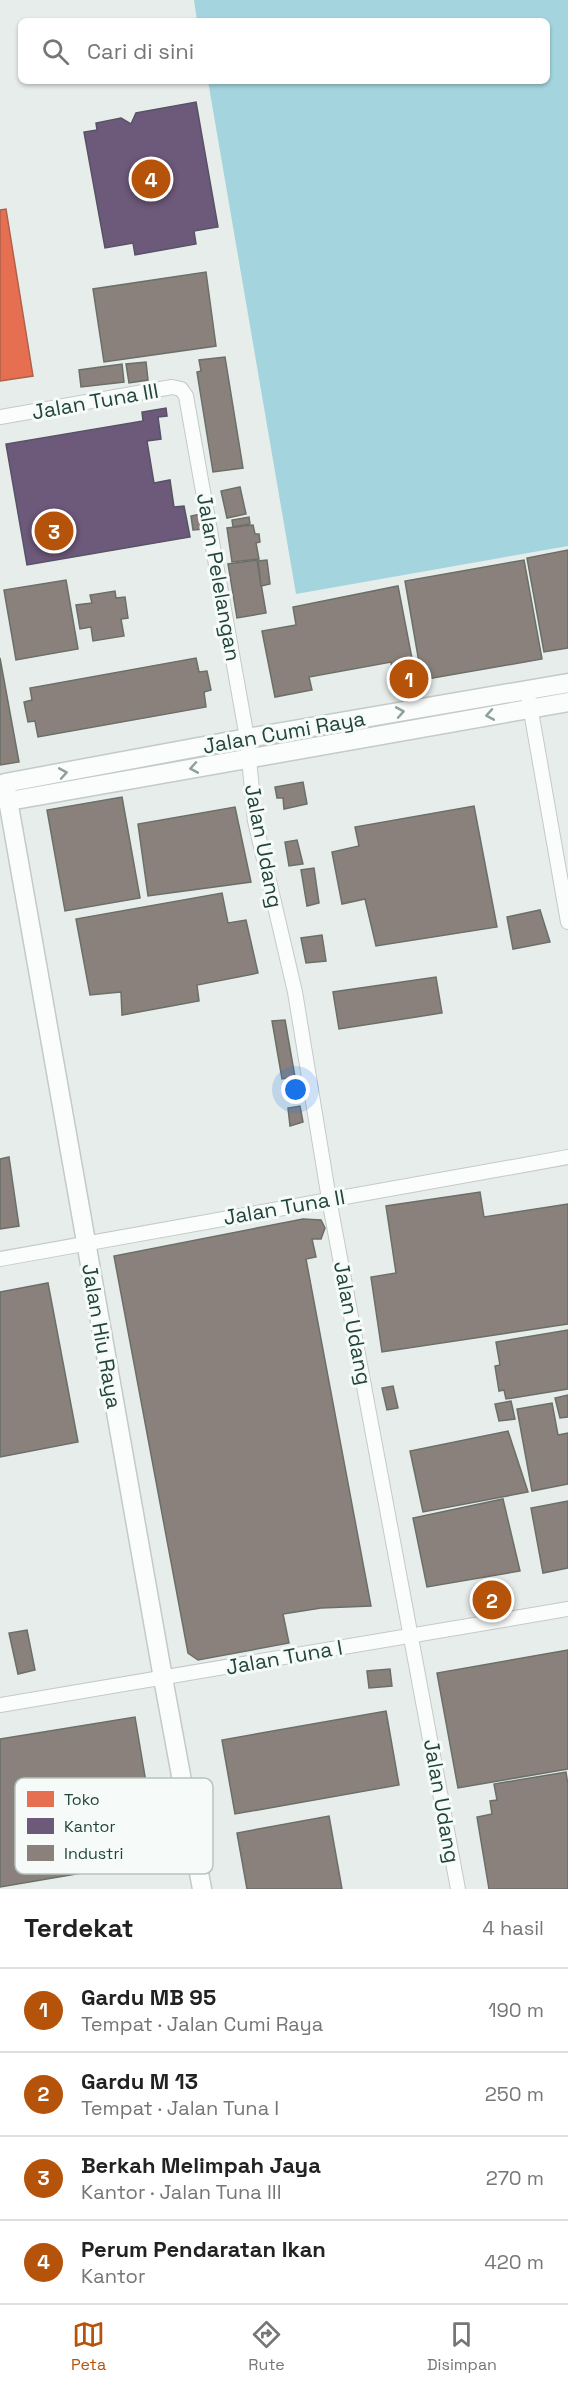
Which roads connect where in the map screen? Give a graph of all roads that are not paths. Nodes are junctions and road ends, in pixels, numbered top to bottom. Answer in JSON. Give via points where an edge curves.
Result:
{"nodes":[{"id":1,"x":186,"y":396,"type":"joint"},
{"id":2,"x":0,"y":417,"type":"edge"},
{"id":3,"x":568,"y":683,"type":"edge"},
{"id":4,"x":529,"y":699,"type":"junction"},
{"id":5,"x":568,"y":702,"type":"edge"},
{"id":6,"x":366,"y":718,"type":"junction"},
{"id":7,"x":369,"y":736,"type":"junction"},
{"id":8,"x":247,"y":738,"type":"junction"},
{"id":9,"x":157,"y":755,"type":"junction"},
{"id":10,"x":249,"y":758,"type":"junction"},
{"id":11,"x":102,"y":766,"type":"junction"},
{"id":12,"x":162,"y":774,"type":"junction"},
{"id":13,"x":106,"y":784,"type":"junction"},
{"id":14,"x":4,"y":793,"type":"edge"},
{"id":15,"x":568,"y":922,"type":"edge"},
{"id":16,"x":568,"y":1157,"type":"edge"},
{"id":17,"x":330,"y":1199,"type":"junction"},
{"id":18,"x":86,"y":1244,"type":"junction"},
{"id":19,"x":0,"y":1259,"type":"edge"},
{"id":20,"x":568,"y":1609,"type":"edge"},
{"id":21,"x":412,"y":1636,"type":"junction"},
{"id":22,"x":163,"y":1678,"type":"junction"},
{"id":23,"x":0,"y":1705,"type":"edge"},
{"id":24,"x":181,"y":1778,"type":"edge"},
{"id":25,"x":199,"y":1874,"type":"edge"},
{"id":26,"x":202,"y":1889,"type":"edge"},
{"id":27,"x":458,"y":1889,"type":"edge"}],
"edges":[{"from":1,"to":2,"type":"street","name":"Jalan Tuna III","via":[[172,387]]},
{"from":1,"to":8,"type":"street","name":"Jalan Pelelangan"},
{"from":3,"to":4,"type":"street","name":"Jalan Cumi Raya"},
{"from":4,"to":5,"type":"street","name":"Jalan Cumi Raya"},
{"from":6,"to":4,"type":"street","name":"Jalan Cumi Raya","one_way":true},
{"from":4,"to":7,"type":"street","name":"Jalan Cumi Raya","one_way":true},
{"from":4,"to":15,"type":"street"},
{"from":6,"to":7,"type":"street"},
{"from":6,"to":8,"type":"street","name":"Jalan Cumi Raya"},
{"from":7,"to":10,"type":"street","name":"Jalan Cumi Raya"},
{"from":8,"to":9,"type":"street","name":"Jalan Cumi Raya"},
{"from":8,"to":10,"type":"street","name":"Jalan Pelelangan"},
{"from":9,"to":11,"type":"street","name":"Jalan Cumi Raya"},
{"from":9,"to":12,"type":"street","via":[[150,767]]},
{"from":10,"to":12,"type":"street","name":"Jalan Cumi Raya","one_way":true},
{"from":10,"to":17,"type":"street","name":"Jalan Udang","via":[[255,821],[295,992]]},
{"from":11,"to":13,"type":"street","via":[[116,773]]},
{"from":14,"to":11,"type":"street","name":"Jalan Cumi Raya","one_way":true},
{"from":12,"to":13,"type":"street","name":"Jalan Cumi Raya"},
{"from":13,"to":14,"type":"street","name":"Jalan Cumi Raya"},
{"from":14,"to":18,"type":"street","name":"Jalan Hiu Raya"},
{"from":16,"to":17,"type":"street","name":"Jalan Tuna II"},
{"from":17,"to":18,"type":"street","name":"Jalan Tuna II"},
{"from":17,"to":21,"type":"street","name":"Jalan Udang"},
{"from":18,"to":19,"type":"street","name":"Jalan Tuna II"},
{"from":18,"to":22,"type":"street","name":"Jalan Hiu Raya"},
{"from":20,"to":21,"type":"street","name":"Jalan Tuna I"},
{"from":21,"to":22,"type":"street","name":"Jalan Tuna I"},
{"from":21,"to":27,"type":"street","name":"Jalan Udang"},
{"from":22,"to":23,"type":"street","name":"Jalan Tuna I"},
{"from":22,"to":24,"type":"street","name":"Jalan Hiu Raya"},
{"from":25,"to":26,"type":"street","name":"Jalan Hiu Raya"}]}
